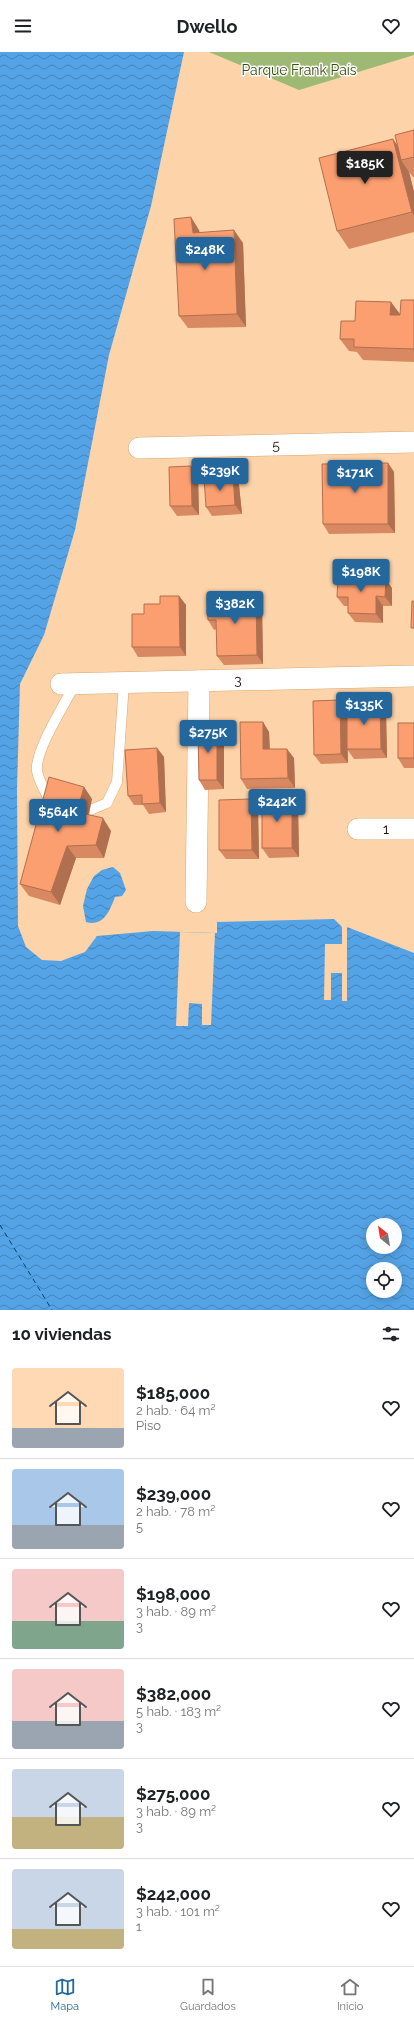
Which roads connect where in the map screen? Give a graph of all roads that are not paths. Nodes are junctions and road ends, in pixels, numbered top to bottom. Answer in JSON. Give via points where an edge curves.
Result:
{"nodes":[{"id":1,"x":414,"y":442,"type":"edge"},
{"id":2,"x":139,"y":448,"type":"dead end"},
{"id":3,"x":414,"y":676,"type":"edge"},
{"id":4,"x":199,"y":682,"type":"junction"},
{"id":5,"x":124,"y":683,"type":"junction"},
{"id":6,"x":68,"y":684,"type":"joint"},
{"id":7,"x":49,"y":799,"type":"edge"},
{"id":8,"x":88,"y":811,"type":"dead end"},
{"id":9,"x":358,"y":829,"type":"dead end"},
{"id":10,"x":414,"y":829,"type":"edge"},
{"id":11,"x":196,"y":902,"type":"dead end"}],
"edges":[{"from":1,"to":2,"type":"street","name":"5"},
{"from":3,"to":4,"type":"street","name":"3"},
{"from":4,"to":5,"type":"street","name":"3"},
{"from":4,"to":11,"type":"street"},
{"from":5,"to":6,"type":"street","name":"3"},
{"from":5,"to":8,"type":"lane","via":[[117,782],[107,803]]},
{"from":6,"to":7,"type":"lane","via":[[43,745],[37,769]]},
{"from":9,"to":10,"type":"street","name":"1"}]}
